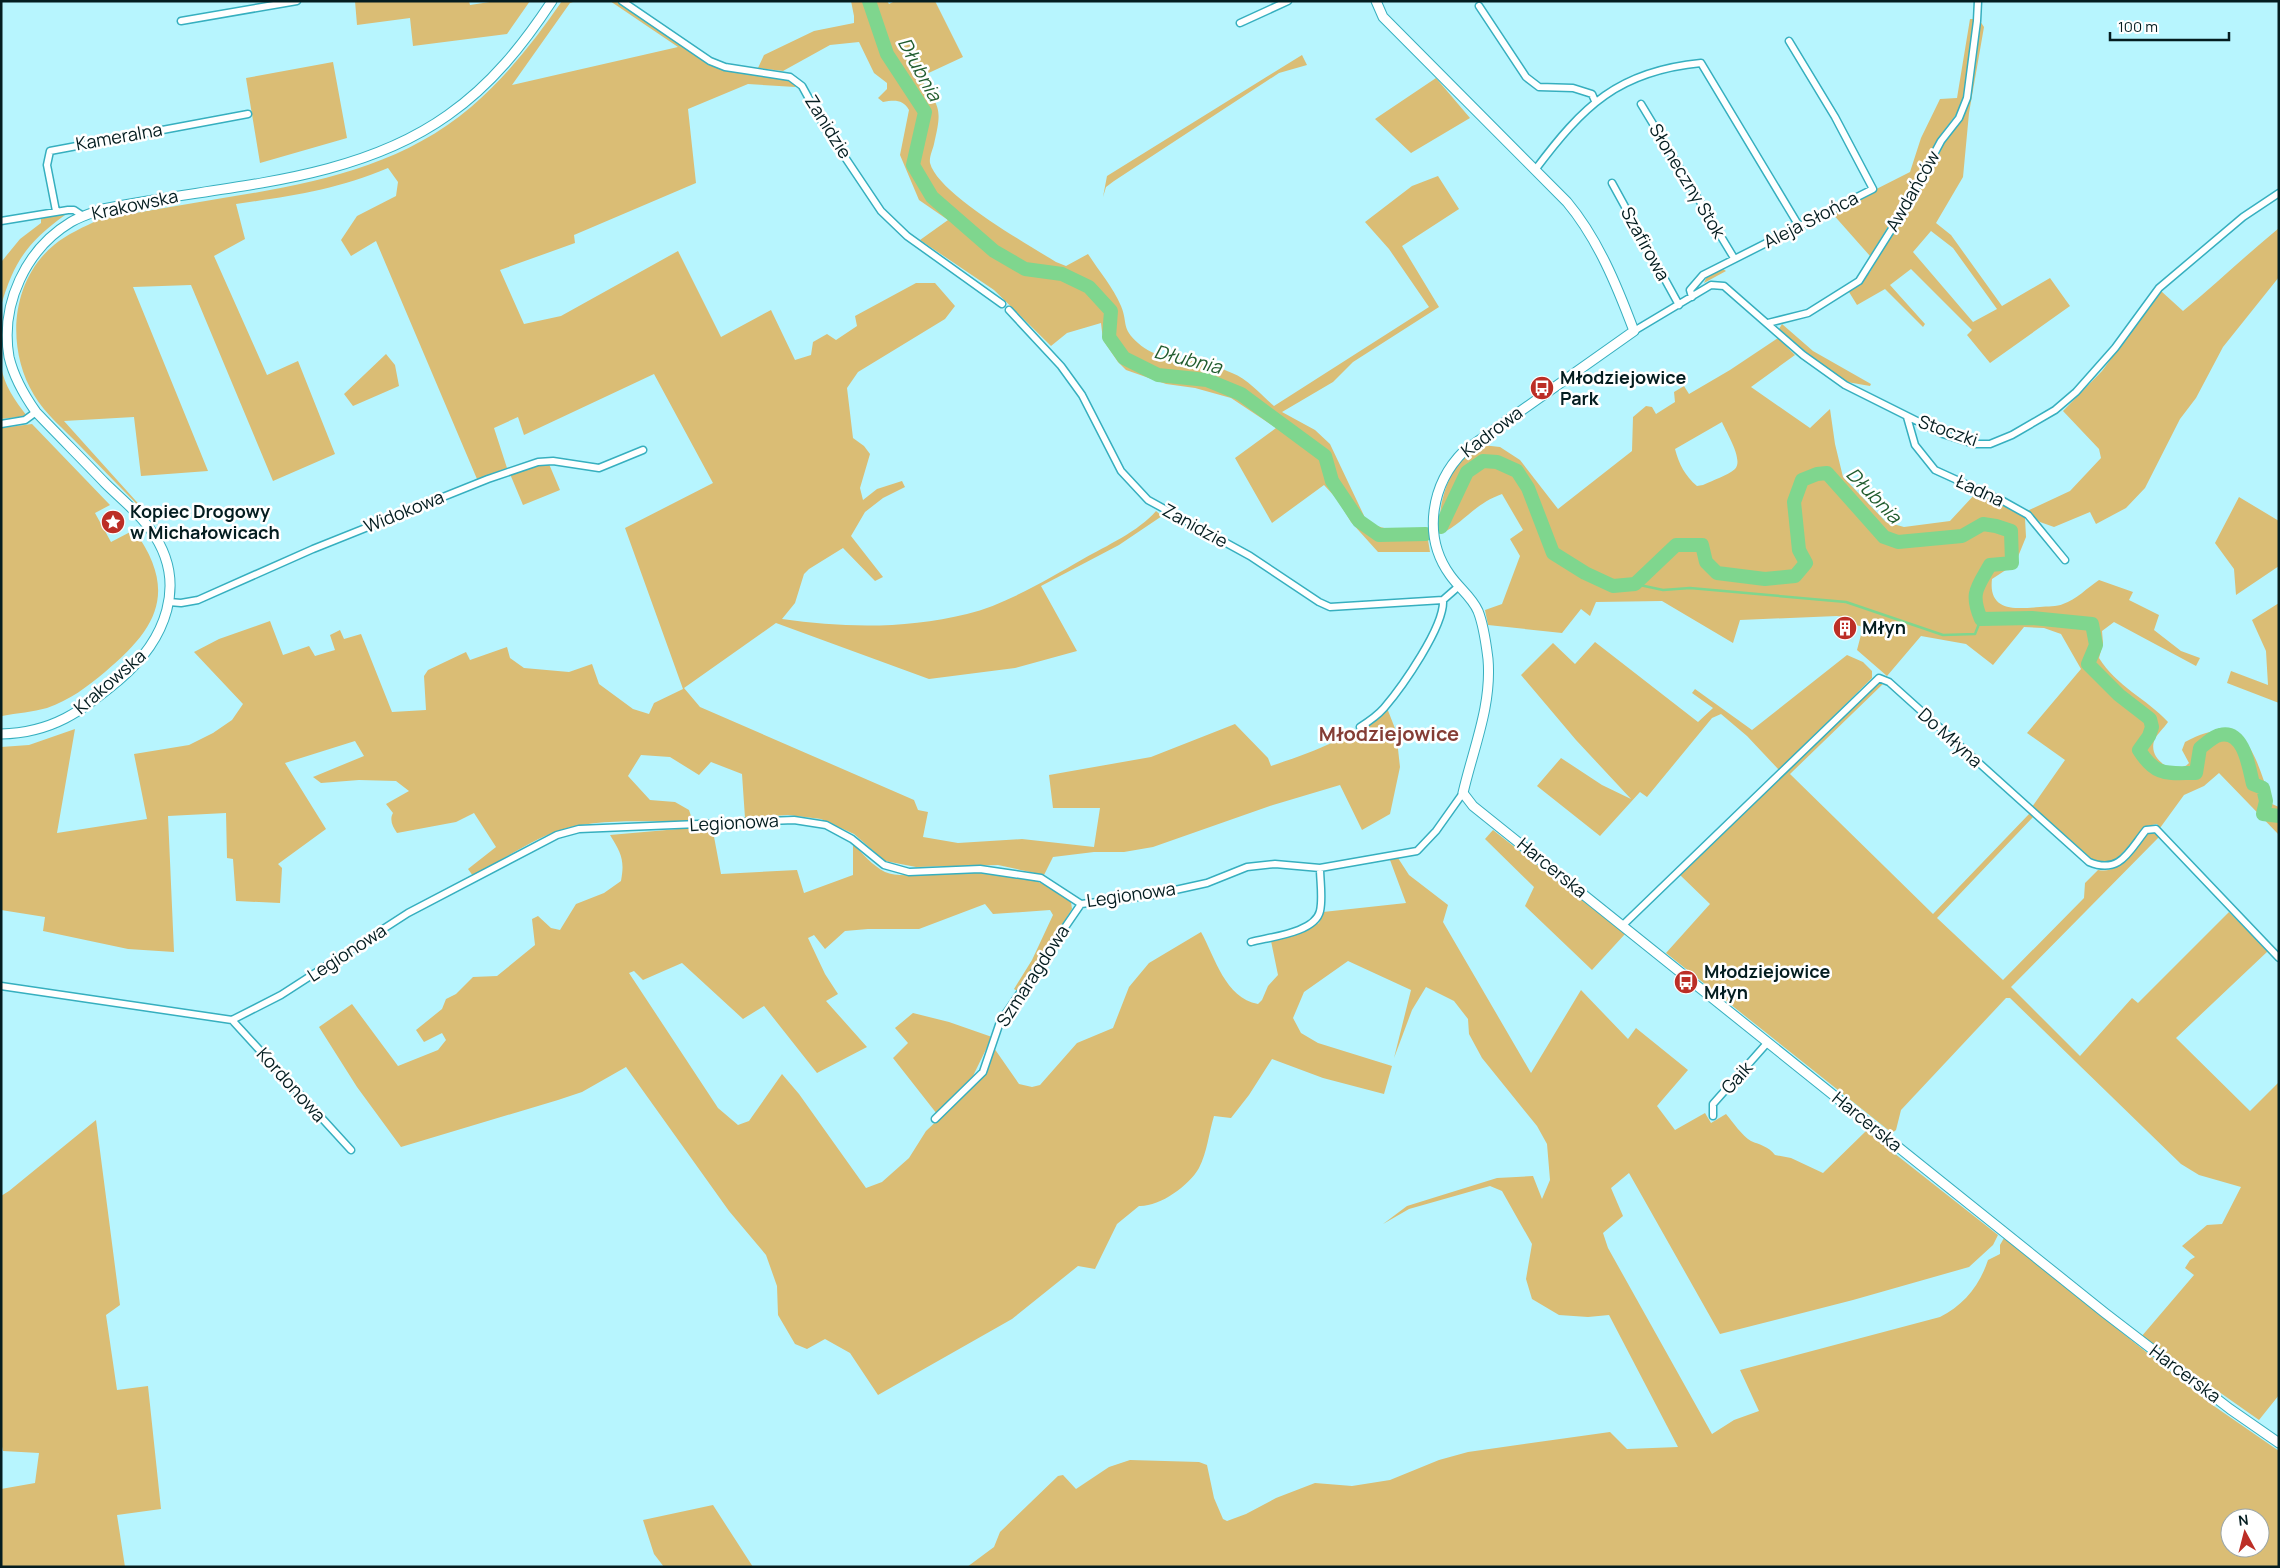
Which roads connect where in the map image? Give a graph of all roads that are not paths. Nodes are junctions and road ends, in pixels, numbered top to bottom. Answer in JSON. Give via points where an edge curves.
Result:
{"nodes":[{"id":1,"x":297,"y":1,"type":"edge"},
{"id":2,"x":552,"y":1,"type":"edge"},
{"id":3,"x":622,"y":1,"type":"edge"},
{"id":4,"x":1288,"y":1,"type":"edge"},
{"id":5,"x":1376,"y":1,"type":"edge"},
{"id":6,"x":1978,"y":1,"type":"edge"},
{"id":7,"x":1479,"y":6,"type":"dead end"},
{"id":8,"x":181,"y":21,"type":"dead end"},
{"id":9,"x":1240,"y":23,"type":"dead end"},
{"id":10,"x":1789,"y":41,"type":"dead end"},
{"id":11,"x":1595,"y":101,"type":"junction"},
{"id":12,"x":1641,"y":104,"type":"dead end"},
{"id":13,"x":248,"y":114,"type":"dead end"},
{"id":14,"x":1535,"y":170,"type":"junction"},
{"id":15,"x":1612,"y":184,"type":"dead end"},
{"id":16,"x":2279,"y":193,"type":"edge"},
{"id":17,"x":56,"y":211,"type":"junction"},
{"id":18,"x":83,"y":216,"type":"junction"},
{"id":19,"x":1,"y":221,"type":"edge"},
{"id":20,"x":1799,"y":226,"type":"junction"},
{"id":21,"x":1734,"y":258,"type":"junction"},
{"id":22,"x":1692,"y":297,"type":"junction"},
{"id":23,"x":1002,"y":304,"type":"dead end"},
{"id":24,"x":1679,"y":305,"type":"junction"},
{"id":25,"x":1009,"y":310,"type":"dead end"},
{"id":26,"x":1768,"y":323,"type":"junction"},
{"id":27,"x":1634,"y":331,"type":"junction"},
{"id":28,"x":36,"y":412,"type":"junction"},
{"id":29,"x":1907,"y":417,"type":"junction"},
{"id":30,"x":1,"y":424,"type":"edge"},
{"id":31,"x":643,"y":450,"type":"dead end"},
{"id":32,"x":2065,"y":560,"type":"dead end"},
{"id":33,"x":1459,"y":586,"type":"junction"},
{"id":34,"x":1442,"y":600,"type":"junction"},
{"id":35,"x":169,"y":602,"type":"junction"},
{"id":36,"x":1360,"y":727,"type":"dead end"},
{"id":37,"x":1,"y":734,"type":"edge"},
{"id":38,"x":1463,"y":793,"type":"junction"},
{"id":39,"x":1320,"y":868,"type":"junction"},
{"id":40,"x":1081,"y":904,"type":"junction"},
{"id":41,"x":1623,"y":926,"type":"junction"},
{"id":42,"x":1251,"y":942,"type":"dead end"},
{"id":43,"x":2279,"y":958,"type":"edge"},
{"id":44,"x":1,"y":986,"type":"edge"},
{"id":45,"x":232,"y":1020,"type":"junction"},
{"id":46,"x":1768,"y":1042,"type":"junction"},
{"id":47,"x":1713,"y":1116,"type":"dead end"},
{"id":48,"x":935,"y":1119,"type":"dead end"},
{"id":49,"x":351,"y":1150,"type":"dead end"},
{"id":50,"x":2279,"y":1443,"type":"edge"}],
"edges":[{"from":1,"to":8,"type":"street"},
{"from":2,"to":18,"type":"street","name":"Krakowska","via":[[504,66],[476,93],[447,116],[396,145],[320,171],[127,204]]},
{"from":3,"to":23,"type":"street","name":"Zanidzie","via":[[710,61],[725,67],[790,77],[802,86],[824,126],[881,211],[907,236]]},
{"from":4,"to":9,"type":"street"},
{"from":5,"to":14,"type":"street","via":[[1383,17]]},
{"from":6,"to":26,"type":"street","name":"Awdańców","via":[[1967,98],[1959,118],[1941,141],[1905,208],[1858,281],[1808,313]]},
{"from":7,"to":11,"type":"street","via":[[1526,78],[1539,87],[1573,88],[1592,94]]},
{"from":10,"to":20,"type":"street","name":"Aleja Słońca","via":[[1873,189]]},
{"from":11,"to":14,"type":"street","via":[[1564,131]]},
{"from":11,"to":20,"type":"street","via":[[1618,86],[1650,73],[1702,63]]},
{"from":12,"to":21,"type":"street","name":"Słoneczny Stok"},
{"from":13,"to":17,"type":"street","name":"Kameralna","via":[[50,151],[47,165]]},
{"from":14,"to":27,"type":"street","via":[[1583,221]]},
{"from":15,"to":24,"type":"street","name":"Szafirowa"},
{"from":16,"to":29,"type":"street","name":"Stoczki","via":[[2243,218],[2159,288],[2115,348],[2076,392],[2054,410],[1990,444],[1974,444],[1943,434]]},
{"from":17,"to":18,"type":"street","via":[[74,210]]},
{"from":17,"to":19,"type":"street"},
{"from":18,"to":28,"type":"street","name":"Krakowska","via":[[54,234],[36,251],[26,264],[12,297],[9,356],[18,383]]},
{"from":20,"to":21,"type":"street","name":"Aleja Słońca"},
{"from":21,"to":22,"type":"street","name":"Aleja Słońca","via":[[1694,283],[1690,290]]},
{"from":22,"to":24,"type":"street","name":"Stoczki"},
{"from":22,"to":26,"type":"street","name":"Stoczki","via":[[1712,285],[1724,286]]},
{"from":24,"to":27,"type":"street","name":"Stoczki"},
{"from":25,"to":34,"type":"street","name":"Zanidzie","via":[[1061,366],[1082,395],[1121,472],[1148,500],[1250,556],[1330,607]]},
{"from":26,"to":29,"type":"street","name":"Stoczki","via":[[1803,355],[1845,385]]},
{"from":27,"to":33,"type":"street","name":"Kadrowa","via":[[1464,451],[1452,464],[1435,498],[1434,511],[1441,559]]},
{"from":28,"to":30,"type":"street","via":[[25,420]]},
{"from":28,"to":35,"type":"street","name":"Krakowska","via":[[150,530],[165,559]]},
{"from":29,"to":32,"type":"street","name":"Ładna","via":[[1915,445],[1935,470],[2028,515]]},
{"from":31,"to":35,"type":"street","name":"Widokowa","via":[[599,468],[538,462],[312,549],[198,600]]},
{"from":33,"to":34,"type":"street"},
{"from":33,"to":38,"type":"street","name":"Kadrowa","via":[[1478,610],[1488,661],[1486,702]]},
{"from":34,"to":36,"type":"street","via":[[1443,607],[1428,644],[1384,708]]},
{"from":35,"to":37,"type":"street","name":"Krakowska","via":[[163,626],[154,643],[102,694],[54,725],[22,733]]},
{"from":38,"to":39,"type":"street","name":"Legionowa","via":[[1417,851]]},
{"from":38,"to":41,"type":"street","name":"Harcerska","via":[[1473,806]]},
{"from":39,"to":40,"type":"street","name":"Legionowa","via":[[1275,864],[1246,866],[1207,882],[1165,892]]},
{"from":39,"to":42,"type":"street","via":[[1320,912],[1313,923],[1304,929]]},
{"from":40,"to":45,"type":"street","name":"Legionowa","via":[[1041,878],[980,869],[909,872],[884,865],[852,838],[826,825],[794,820],[579,829],[557,835],[408,913],[281,996]]},
{"from":40,"to":48,"type":"street","name":"Szmaragdowa","via":[[1000,1022],[983,1072]]},
{"from":41,"to":43,"type":"street","name":"Do Młyna","via":[[1879,678],[1889,682],[2089,862],[2107,868],[2118,864],[2146,830],[2156,829]]},
{"from":41,"to":46,"type":"street","name":"Harcerska"},
{"from":44,"to":45,"type":"street"},
{"from":45,"to":49,"type":"street","name":"Kordonowa"},
{"from":46,"to":47,"type":"street","name":"Gaik","via":[[1713,1104]]},
{"from":46,"to":50,"type":"street","name":"Harcerska","via":[[2105,1313]]}]}
